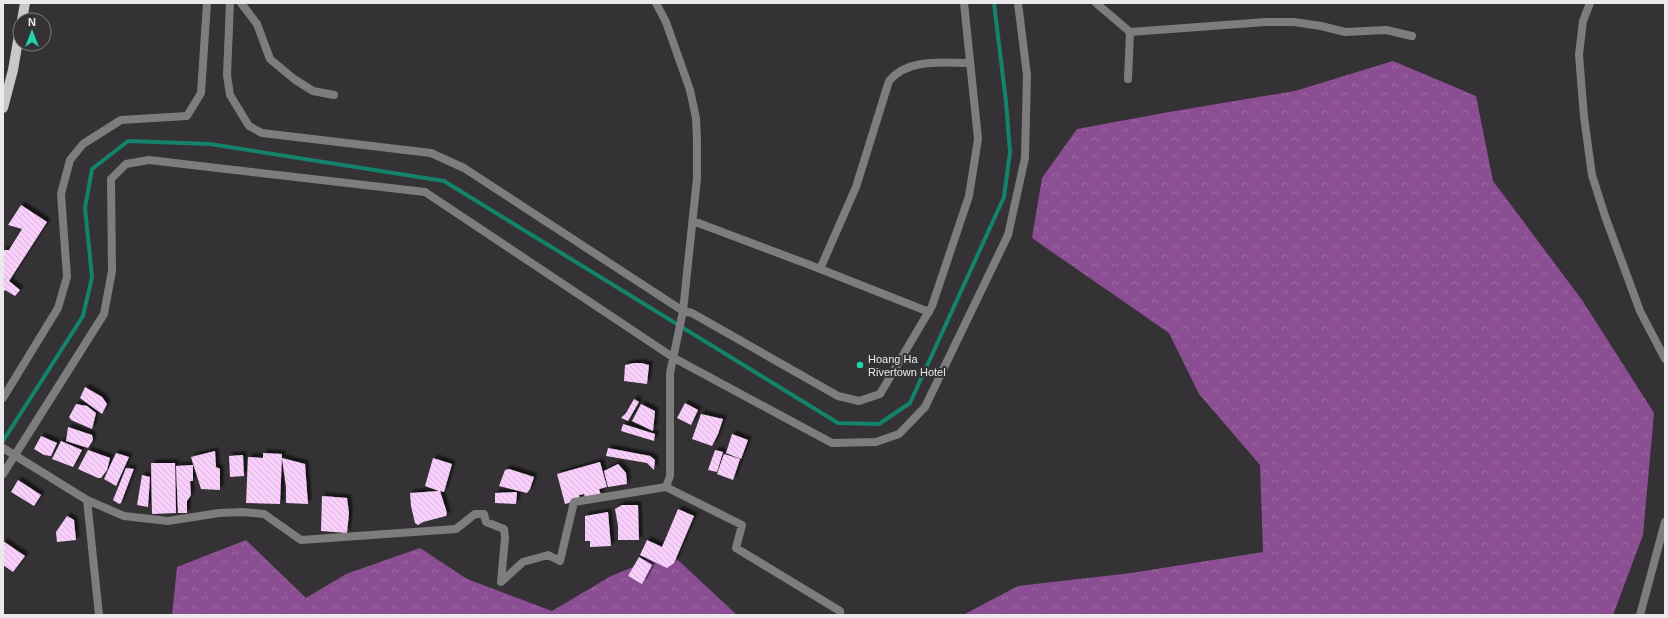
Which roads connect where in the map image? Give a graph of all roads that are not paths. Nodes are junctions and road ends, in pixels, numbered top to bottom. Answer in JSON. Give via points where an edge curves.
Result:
{"nodes":[{"id":1,"x":206,"y":3,"type":"edge"},
{"id":2,"x":230,"y":3,"type":"edge"},
{"id":3,"x":241,"y":3,"type":"edge"},
{"id":4,"x":656,"y":3,"type":"edge"},
{"id":5,"x":964,"y":3,"type":"edge"},
{"id":6,"x":1018,"y":3,"type":"edge"},
{"id":7,"x":1096,"y":3,"type":"edge"},
{"id":8,"x":1590,"y":3,"type":"edge"},
{"id":9,"x":1130,"y":32,"type":"junction"},
{"id":10,"x":1412,"y":36,"type":"dead end"},
{"id":11,"x":16,"y":52,"type":"edge"},
{"id":12,"x":969,"y":62,"type":"junction"},
{"id":13,"x":1128,"y":79,"type":"dead end"},
{"id":14,"x":334,"y":95,"type":"dead end"},
{"id":15,"x":3,"y":108,"type":"edge"},
{"id":16,"x":693,"y":222,"type":"junction"},
{"id":17,"x":820,"y":269,"type":"junction"},
{"id":18,"x":929,"y":312,"type":"junction"},
{"id":19,"x":683,"y":314,"type":"junction"},
{"id":20,"x":674,"y":358,"type":"junction"},
{"id":21,"x":1665,"y":359,"type":"edge"},
{"id":22,"x":3,"y":398,"type":"edge"},
{"id":23,"x":3,"y":448,"type":"edge"},
{"id":24,"x":15,"y":455,"type":"junction"},
{"id":25,"x":3,"y":474,"type":"edge"},
{"id":26,"x":666,"y":487,"type":"junction"},
{"id":27,"x":87,"y":500,"type":"junction"},
{"id":28,"x":1665,"y":522,"type":"edge"},
{"id":29,"x":99,"y":615,"type":"edge"},
{"id":30,"x":840,"y":615,"type":"edge"},
{"id":31,"x":1640,"y":615,"type":"edge"}],
"edges":[{"from":1,"to":22,"type":"street","via":[[202,93],[186,116],[121,120],[83,144],[70,160],[61,194],[68,277],[58,308]]},
{"from":2,"to":19,"type":"street","via":[[226,75],[230,95],[248,126],[262,133],[431,153],[464,168]]},
{"from":3,"to":14,"type":"street","via":[[257,24],[270,59],[313,91]]},
{"from":4,"to":16,"type":"street","via":[[676,49],[690,90],[696,118],[698,178]]},
{"from":5,"to":12,"type":"street"},
{"from":6,"to":20,"type":"street","via":[[1027,75],[1025,158],[1008,235],[925,407],[899,434],[876,442],[832,443]]},
{"from":7,"to":9,"type":"street"},
{"from":8,"to":21,"type":"street","via":[[1584,21],[1579,55],[1592,175],[1640,310]]},
{"from":9,"to":10,"type":"street","via":[[1294,22],[1345,32],[1386,30]]},
{"from":9,"to":13,"type":"street"},
{"from":11,"to":15,"type":"main road"},
{"from":12,"to":17,"type":"street","via":[[910,66],[896,72],[889,81],[856,187]]},
{"from":12,"to":18,"type":"street","via":[[978,139],[969,196]]},
{"from":16,"to":17,"type":"street"},
{"from":16,"to":19,"type":"street"},
{"from":17,"to":18,"type":"street"},
{"from":18,"to":19,"type":"street","via":[[880,394],[859,401],[838,396],[692,313]]},
{"from":19,"to":20,"type":"street"},
{"from":20,"to":24,"type":"street","via":[[425,192],[148,160],[126,164],[111,179],[112,270],[104,314]]},
{"from":20,"to":26,"type":"street","via":[[670,374],[670,476]]},
{"from":23,"to":24,"type":"street"},
{"from":24,"to":25,"type":"street"},
{"from":24,"to":27,"type":"street"},
{"from":26,"to":27,"type":"street","via":[[574,502],[560,561],[548,555],[523,562],[501,582],[504,529],[486,522],[484,514],[475,514],[456,529],[301,540],[264,514],[219,513],[168,521],[124,516]]},
{"from":26,"to":30,"type":"street","via":[[742,525],[736,548],[840,611]]},
{"from":27,"to":29,"type":"street"},
{"from":28,"to":31,"type":"street"}]}
